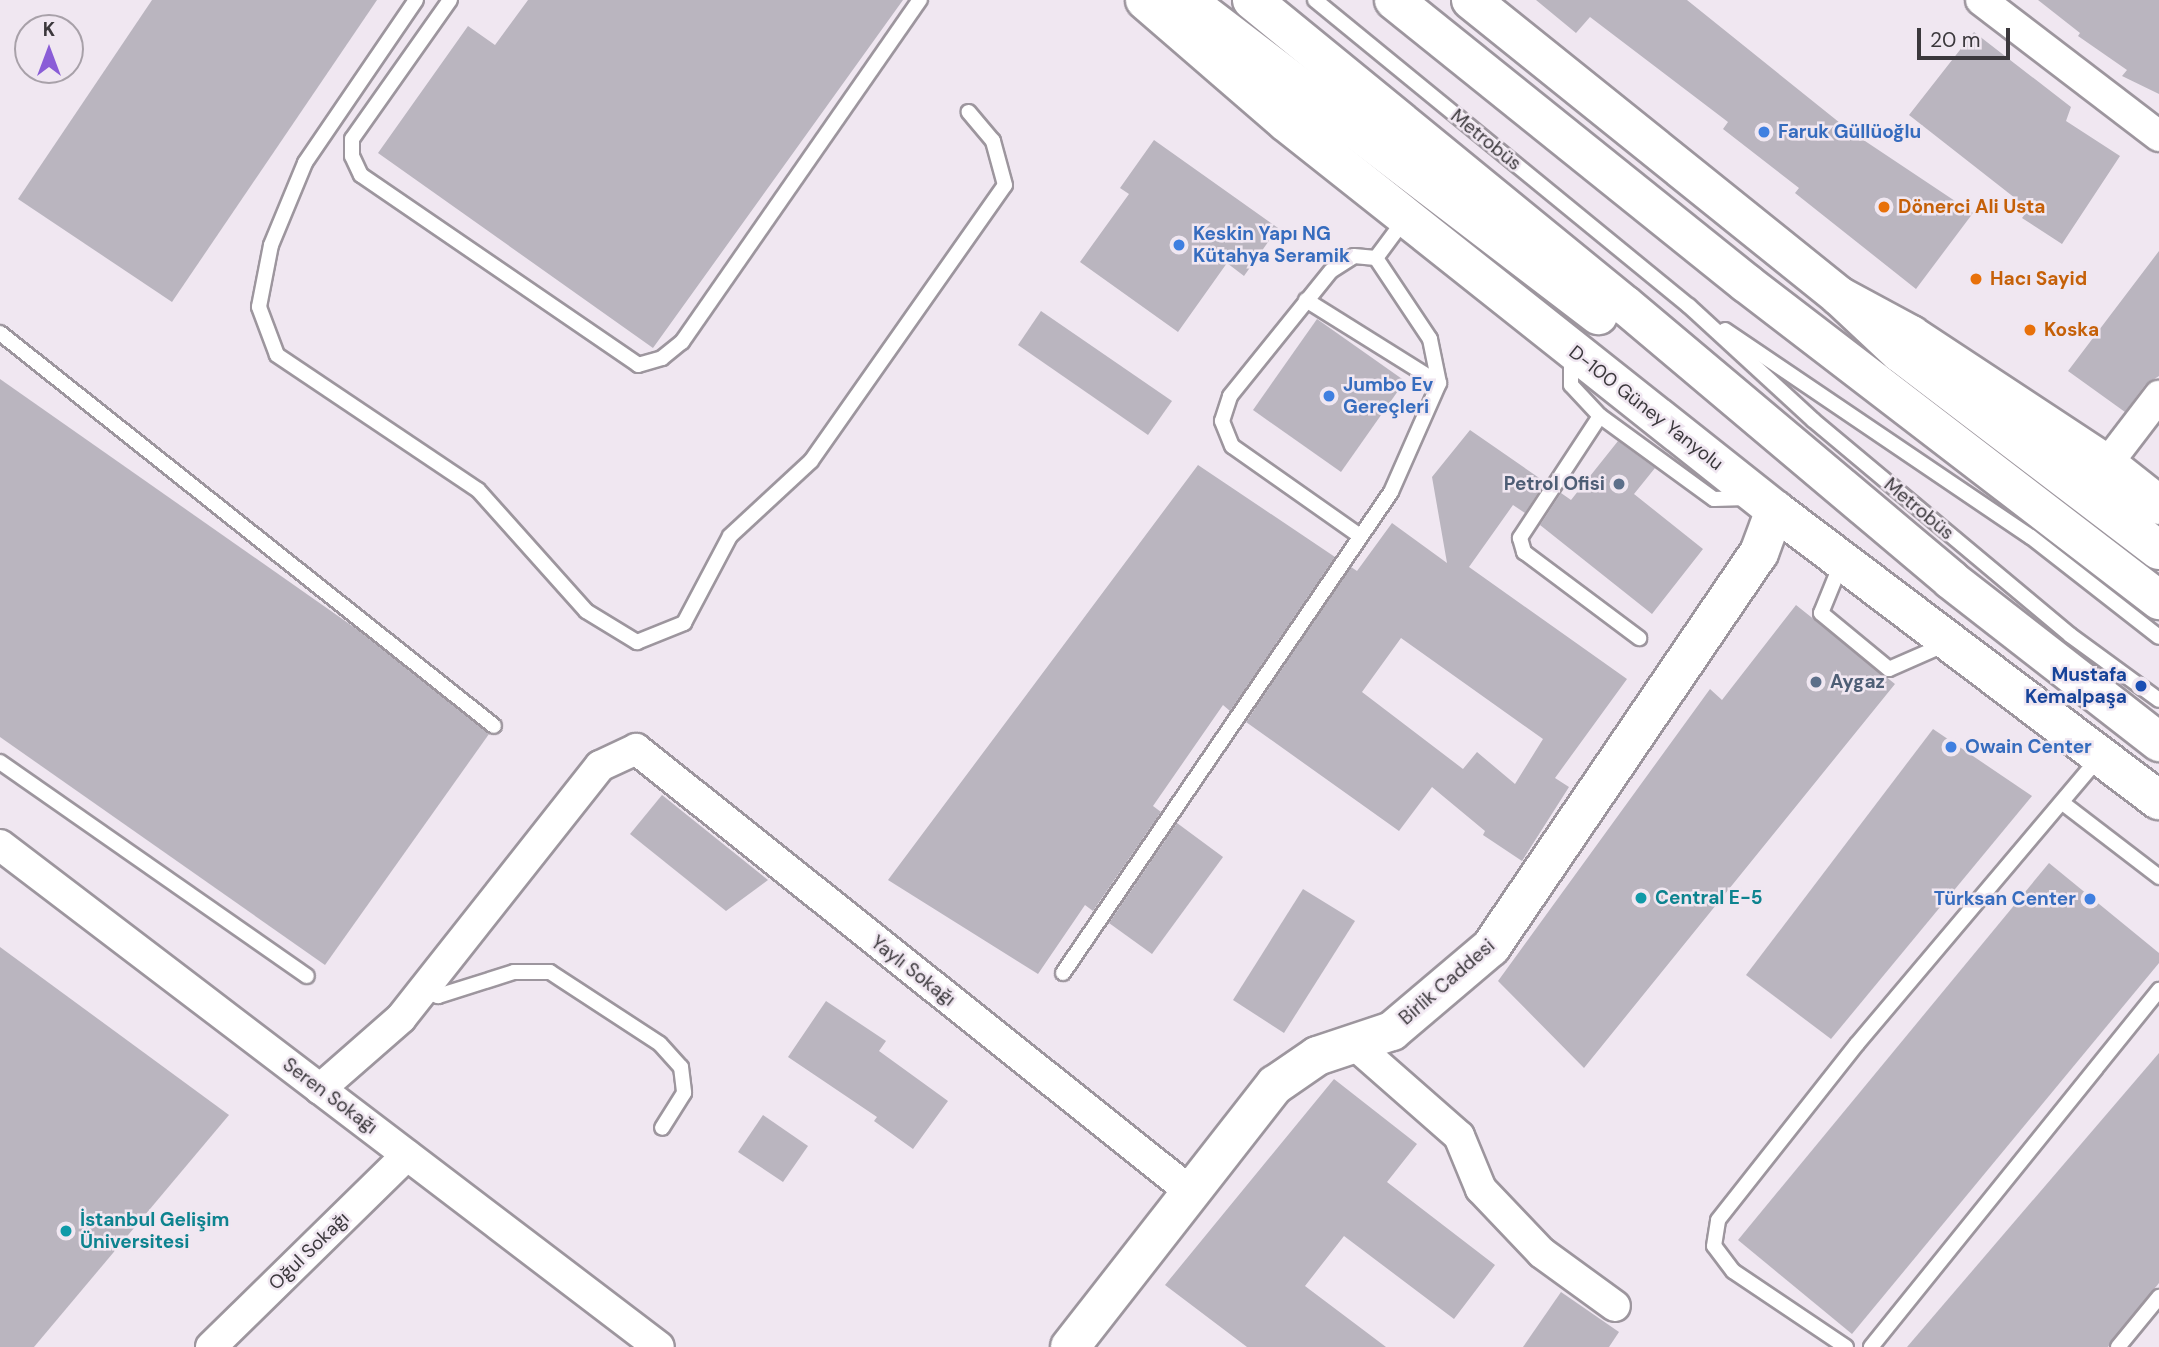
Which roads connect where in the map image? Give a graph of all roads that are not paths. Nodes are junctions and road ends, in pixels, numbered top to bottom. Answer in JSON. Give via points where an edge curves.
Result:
{"nodes":[{"id":1,"x":416,"y":0,"type":"edge"},
{"id":2,"x":450,"y":0,"type":"edge"},
{"id":3,"x":920,"y":0,"type":"edge"},
{"id":4,"x":1145,"y":0,"type":"edge"},
{"id":5,"x":1186,"y":0,"type":"edge"},
{"id":6,"x":1252,"y":0,"type":"edge"},
{"id":7,"x":1315,"y":0,"type":"edge"},
{"id":8,"x":1394,"y":0,"type":"edge"},
{"id":9,"x":1471,"y":0,"type":"edge"},
{"id":10,"x":1981,"y":0,"type":"edge"},
{"id":11,"x":969,"y":112,"type":"dead end"},
{"id":12,"x":2159,"y":136,"type":"edge"},
{"id":13,"x":1408,"y":216,"type":"junction"},
{"id":14,"x":1376,"y":258,"type":"junction"},
{"id":15,"x":1839,"y":296,"type":"junction"},
{"id":16,"x":1306,"y":300,"type":"junction"},
{"id":17,"x":1689,"y":306,"type":"junction"},
{"id":18,"x":0,"y":333,"type":"edge"},
{"id":19,"x":1570,"y":349,"type":"junction"},
{"id":20,"x":1439,"y":383,"type":"junction"},
{"id":21,"x":2159,"y":396,"type":"edge"},
{"id":22,"x":1600,"y":416,"type":"junction"},
{"id":23,"x":1792,"y":445,"type":"junction"},
{"id":24,"x":2107,"y":464,"type":"junction"},
{"id":25,"x":1767,"y":504,"type":"junction"},
{"id":26,"x":2159,"y":505,"type":"edge"},
{"id":27,"x":1360,"y":536,"type":"junction"},
{"id":28,"x":2159,"y":550,"type":"edge"},
{"id":29,"x":1841,"y":563,"type":"junction"},
{"id":30,"x":2159,"y":600,"type":"edge"},
{"id":31,"x":2159,"y":636,"type":"edge"},
{"id":32,"x":1639,"y":638,"type":"dead end"},
{"id":33,"x":1947,"y":644,"type":"junction"},
{"id":34,"x":2159,"y":699,"type":"edge"},
{"id":35,"x":494,"y":726,"type":"dead end"},
{"id":36,"x":2159,"y":742,"type":"edge"},
{"id":37,"x":2100,"y":757,"type":"junction"},
{"id":38,"x":0,"y":762,"type":"edge"},
{"id":39,"x":2159,"y":800,"type":"edge"},
{"id":40,"x":2064,"y":804,"type":"junction"},
{"id":41,"x":0,"y":845,"type":"edge"},
{"id":42,"x":2159,"y":877,"type":"edge"},
{"id":43,"x":1063,"y":973,"type":"dead end"},
{"id":44,"x":307,"y":976,"type":"dead end"},
{"id":45,"x":424,"y":990,"type":"junction"},
{"id":46,"x":2159,"y":990,"type":"edge"},
{"id":47,"x":1353,"y":1043,"type":"junction"},
{"id":48,"x":320,"y":1088,"type":"junction"},
{"id":49,"x":662,"y":1128,"type":"dead end"},
{"id":50,"x":407,"y":1155,"type":"junction"},
{"id":51,"x":1191,"y":1192,"type":"junction"},
{"id":52,"x":2159,"y":1297,"type":"edge"},
{"id":53,"x":1615,"y":1306,"type":"dead end"},
{"id":54,"x":1075,"y":1345,"type":"edge"},
{"id":55,"x":211,"y":1347,"type":"edge"},
{"id":56,"x":659,"y":1347,"type":"edge"},
{"id":57,"x":1846,"y":1347,"type":"edge"},
{"id":58,"x":1871,"y":1347,"type":"edge"},
{"id":59,"x":2119,"y":1347,"type":"edge"}],
"edges":[{"from":1,"to":11,"type":"lane","via":[[305,163],[271,245],[259,307],[277,355],[478,490],[586,611],[637,642],[684,623],[730,536],[811,461],[1005,185],[993,141]]},
{"from":2,"to":3,"type":"lane","via":[[352,139],[352,156],[361,175],[638,365],[662,358],[682,342]]},
{"from":4,"to":13,"type":"main road","name":"D-100 Güney Yanyolu","via":[[1286,122]]},
{"from":5,"to":23,"type":"main road","via":[[1640,346]]},
{"from":6,"to":23,"type":"main road"},
{"from":7,"to":17,"type":"lane","name":"Metrobüs"},
{"from":8,"to":30,"type":"main road","via":[[1746,283]]},
{"from":9,"to":15,"type":"main road"},
{"from":10,"to":12,"type":"street"},
{"from":13,"to":14,"type":"lane"},
{"from":13,"to":19,"type":"main road","name":"D-100 Güney Yanyolu"},
{"from":14,"to":16,"type":"lane","via":[[1354,256],[1331,271]]},
{"from":14,"to":20,"type":"lane","via":[[1430,339]]},
{"from":15,"to":24,"type":"main road","via":[[1911,335]]},
{"from":15,"to":28,"type":"main road","via":[[1900,353]]},
{"from":16,"to":20,"type":"lane"},
{"from":16,"to":27,"type":"lane","via":[[1230,396],[1222,421],[1232,446]]},
{"from":17,"to":31,"type":"lane","name":"Metrobüs","via":[[2031,537]]},
{"from":17,"to":34,"type":"lane","name":"Metrobüs","via":[[1813,420],[2027,599]]},
{"from":18,"to":35,"type":"lane"},
{"from":19,"to":22,"type":"lane","via":[[1571,384]]},
{"from":19,"to":25,"type":"main road","name":"D-100 Güney Yanyolu"},
{"from":20,"to":27,"type":"lane","via":[[1391,492]]},
{"from":21,"to":24,"type":"street"},
{"from":22,"to":25,"type":"lane","via":[[1714,499]]},
{"from":22,"to":32,"type":"lane","via":[[1520,538],[1524,552]]},
{"from":23,"to":36,"type":"main road","via":[[1951,580]]},
{"from":24,"to":26,"type":"main road"},
{"from":25,"to":29,"type":"main road","name":"D-100 Güney Yanyolu"},
{"from":25,"to":47,"type":"main road","name":"Birlik Caddesi","via":[[1759,553],[1492,947],[1392,1031]]},
{"from":27,"to":43,"type":"lane"},
{"from":29,"to":33,"type":"main road","name":"D-100 Güney Yanyolu"},
{"from":29,"to":33,"type":"lane","via":[[1821,613],[1889,669]]},
{"from":33,"to":37,"type":"main road","name":"D-100 Güney Yanyolu"},
{"from":37,"to":39,"type":"main road","name":"D-100 Güney Yanyolu"},
{"from":37,"to":40,"type":"lane"},
{"from":38,"to":44,"type":"lane"},
{"from":40,"to":42,"type":"lane"},
{"from":40,"to":57,"type":"lane","via":[[1857,1044],[1718,1220],[1714,1246],[1732,1271]]},
{"from":41,"to":48,"type":"street","name":"Seren Sokağı"},
{"from":45,"to":48,"type":"street","via":[[401,1018]]},
{"from":45,"to":49,"type":"lane","via":[[438,996],[514,972],[550,972],[660,1044],[681,1066],[684,1093]]},
{"from":45,"to":51,"type":"street","name":"Yaylı Sokağı","via":[[600,766],[636,749]]},
{"from":46,"to":58,"type":"lane"},
{"from":47,"to":51,"type":"main road","name":"Birlik Caddesi","via":[[1317,1056],[1275,1085]]},
{"from":47,"to":53,"type":"street","via":[[1459,1136],[1481,1189],[1542,1253]]},
{"from":48,"to":50,"type":"street","name":"Seren Sokağı"},
{"from":50,"to":55,"type":"street","name":"Oğul Sokağı"},
{"from":50,"to":56,"type":"street","name":"Seren Sokağı"},
{"from":51,"to":54,"type":"main road","name":"Birlik Caddesi"},
{"from":52,"to":59,"type":"lane"}]}
